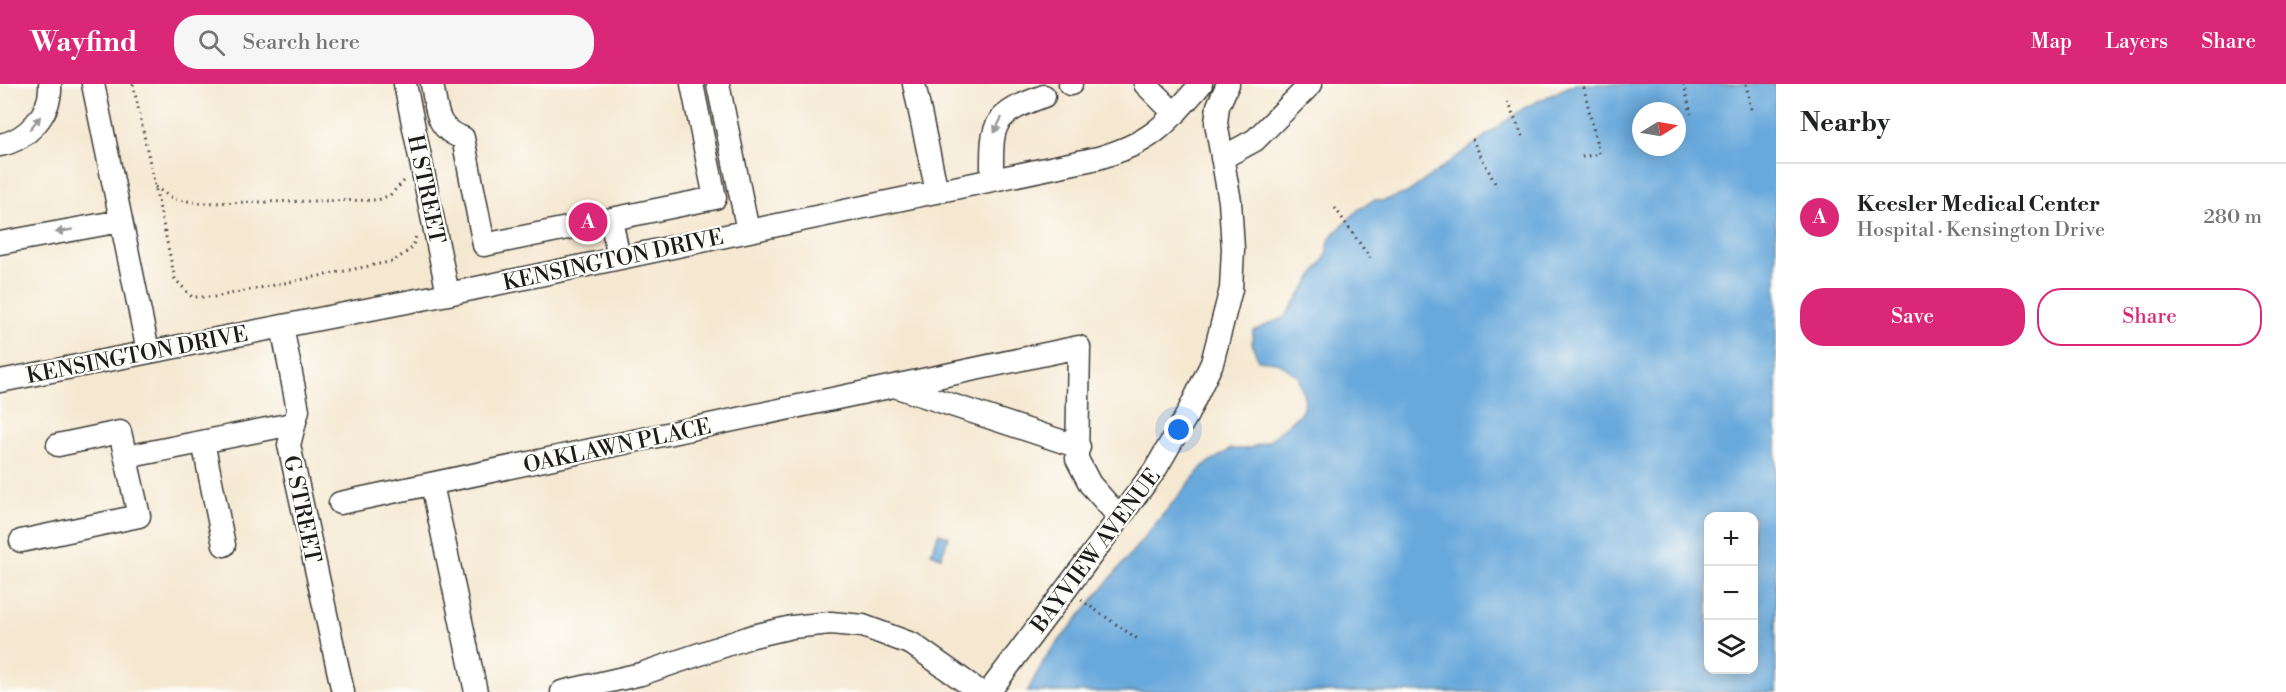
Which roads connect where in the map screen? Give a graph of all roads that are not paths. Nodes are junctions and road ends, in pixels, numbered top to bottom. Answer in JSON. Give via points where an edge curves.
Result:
{"nodes":[{"id":1,"x":50,"y":84,"type":"edge"},
{"id":2,"x":93,"y":84,"type":"edge"},
{"id":3,"x":405,"y":84,"type":"edge"},
{"id":4,"x":432,"y":84,"type":"edge"},
{"id":5,"x":914,"y":84,"type":"edge"},
{"id":6,"x":1145,"y":84,"type":"edge"},
{"id":7,"x":1201,"y":84,"type":"edge"},
{"id":8,"x":1228,"y":84,"type":"edge"},
{"id":9,"x":1311,"y":84,"type":"edge"},
{"id":10,"x":718,"y":85,"type":"edge"},
{"id":11,"x":692,"y":87,"type":"edge"},
{"id":12,"x":1044,"y":96,"type":"dead end"},
{"id":13,"x":437,"y":106,"type":"junction"},
{"id":14,"x":411,"y":113,"type":"junction"},
{"id":15,"x":1175,"y":114,"type":"junction"},
{"id":16,"x":0,"y":145,"type":"edge"},
{"id":17,"x":1222,"y":158,"type":"junction"},
{"id":18,"x":992,"y":180,"type":"junction"},
{"id":19,"x":937,"y":192,"type":"junction"},
{"id":20,"x":611,"y":219,"type":"junction"},
{"id":21,"x":121,"y":221,"type":"junction"},
{"id":22,"x":748,"y":231,"type":"junction"},
{"id":23,"x":0,"y":243,"type":"edge"},
{"id":24,"x":619,"y":258,"type":"junction"},
{"id":25,"x":448,"y":294,"type":"junction"},
{"id":26,"x":282,"y":326,"type":"junction"},
{"id":27,"x":148,"y":351,"type":"junction"},
{"id":28,"x":0,"y":381,"type":"edge"},
{"id":29,"x":894,"y":386,"type":"junction"},
{"id":30,"x":292,"y":424,"type":"junction"},
{"id":31,"x":202,"y":442,"type":"junction"},
{"id":32,"x":58,"y":445,"type":"dead end"},
{"id":33,"x":1078,"y":447,"type":"junction"},
{"id":34,"x":126,"y":457,"type":"junction"},
{"id":35,"x":432,"y":484,"type":"junction"},
{"id":36,"x":340,"y":503,"type":"dead end"},
{"id":37,"x":1119,"y":517,"type":"junction"},
{"id":38,"x":21,"y":541,"type":"dead end"},
{"id":39,"x":224,"y":545,"type":"dead end"},
{"id":40,"x":343,"y":692,"type":"edge"},
{"id":41,"x":476,"y":692,"type":"edge"},
{"id":42,"x":562,"y":692,"type":"edge"},
{"id":43,"x":980,"y":692,"type":"edge"},
{"id":44,"x":989,"y":692,"type":"edge"}],
"edges":[{"from":16,"to":1,"type":"street","one_way":true,"via":[[26,134],[38,122],[46,107]]},
{"from":2,"to":21,"type":"street"},
{"from":3,"to":14,"type":"street","name":"H STREET"},
{"from":4,"to":13,"type":"street"},
{"from":5,"to":19,"type":"street"},
{"from":6,"to":15,"type":"street"},
{"from":7,"to":15,"type":"street","name":"KENSINGTON DRIVE"},
{"from":8,"to":17,"type":"street","name":"BAYVIEW AVENUE","via":[[1218,106],[1217,135]]},
{"from":9,"to":17,"type":"street","via":[[1255,140]]},
{"from":10,"to":11,"type":"street"},
{"from":10,"to":22,"type":"street"},
{"from":11,"to":20,"type":"street","via":[[715,198]]},
{"from":12,"to":18,"type":"street","one_way":true,"via":[[1004,114],[994,128]]},
{"from":13,"to":14,"type":"street"},
{"from":13,"to":20,"type":"street","via":[[441,124],[450,134],[463,138],[484,245]]},
{"from":14,"to":25,"type":"street","name":"H STREET"},
{"from":15,"to":18,"type":"street","name":"KENSINGTON DRIVE","via":[[1148,139],[1130,149]]},
{"from":17,"to":37,"type":"street","name":"BAYVIEW AVENUE","via":[[1233,249],[1231,289],[1222,332],[1187,415],[1155,470]]},
{"from":18,"to":19,"type":"street","name":"KENSINGTON DRIVE"},
{"from":19,"to":22,"type":"street","name":"KENSINGTON DRIVE"},
{"from":20,"to":24,"type":"street"},
{"from":21,"to":23,"type":"street","one_way":true},
{"from":21,"to":27,"type":"street"},
{"from":22,"to":24,"type":"street","name":"KENSINGTON DRIVE"},
{"from":24,"to":25,"type":"street","name":"KENSINGTON DRIVE"},
{"from":25,"to":26,"type":"street","name":"KENSINGTON DRIVE"},
{"from":26,"to":27,"type":"street","name":"KENSINGTON DRIVE"},
{"from":26,"to":30,"type":"street","name":"G STREET","via":[[298,410]]},
{"from":27,"to":28,"type":"street","name":"KENSINGTON DRIVE"},
{"from":29,"to":33,"type":"street"},
{"from":29,"to":33,"type":"street","name":"OAKLAWN PLACE","via":[[1078,347]]},
{"from":29,"to":35,"type":"street","name":"OAKLAWN PLACE"},
{"from":30,"to":31,"type":"street"},
{"from":30,"to":40,"type":"street","name":"G STREET","via":[[289,445]]},
{"from":31,"to":34,"type":"street"},
{"from":31,"to":39,"type":"street"},
{"from":32,"to":34,"type":"street","via":[[120,432]]},
{"from":33,"to":37,"type":"street","name":"OAKLAWN PLACE","via":[[1081,469]]},
{"from":34,"to":38,"type":"street","via":[[139,516]]},
{"from":35,"to":36,"type":"street","name":"OAKLAWN PLACE"},
{"from":35,"to":41,"type":"street"},
{"from":37,"to":44,"type":"street","name":"BAYVIEW AVENUE"},
{"from":42,"to":43,"type":"street","via":[[641,674],[753,636],[831,623],[863,626],[912,644]]}]}
